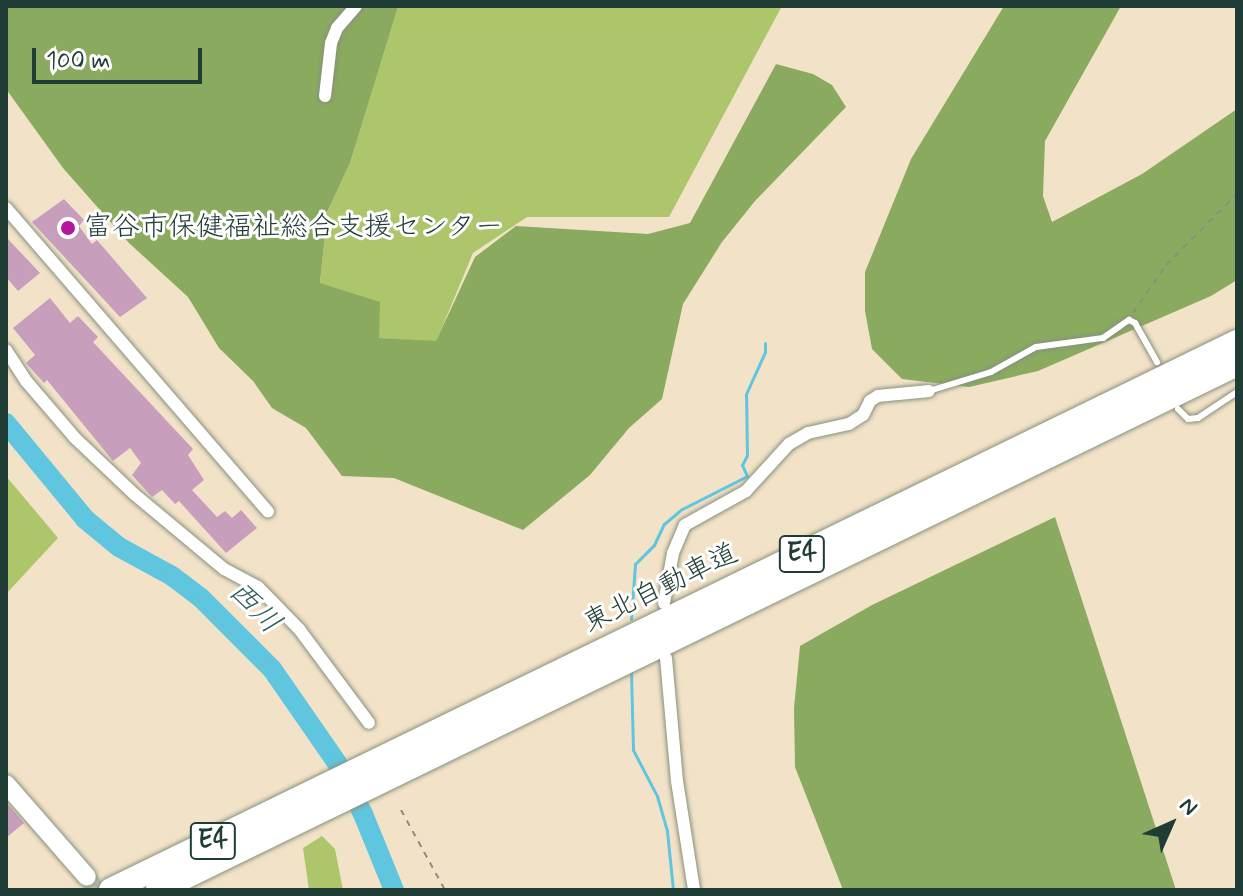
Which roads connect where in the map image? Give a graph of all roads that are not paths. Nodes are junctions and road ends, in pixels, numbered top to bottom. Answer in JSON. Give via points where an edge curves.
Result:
{"nodes":[{"id":1,"x":356,"y":6,"type":"edge"},
{"id":2,"x":325,"y":96,"type":"dead end"},
{"id":3,"x":6,"y":208,"type":"edge"},
{"id":4,"x":1237,"y":342,"type":"edge"},
{"id":5,"x":6,"y":350,"type":"edge"},
{"id":6,"x":1157,"y":362,"type":"dead end"},
{"id":7,"x":1237,"y":364,"type":"edge"},
{"id":8,"x":929,"y":391,"type":"joint"},
{"id":9,"x":1237,"y":392,"type":"edge"},
{"id":10,"x":1178,"y":409,"type":"dead end"},
{"id":11,"x":268,"y":512,"type":"dead end"},
{"id":12,"x":664,"y":603,"type":"dead end"},
{"id":13,"x":666,"y":658,"type":"dead end"},
{"id":14,"x":369,"y":723,"type":"dead end"},
{"id":15,"x":371,"y":775,"type":"junction"},
{"id":16,"x":6,"y":784,"type":"edge"},
{"id":17,"x":319,"y":800,"type":"junction"},
{"id":18,"x":87,"y":877,"type":"tunnel mouth"},
{"id":19,"x":111,"y":890,"type":"edge"},
{"id":20,"x":158,"y":890,"type":"edge"},
{"id":21,"x":694,"y":890,"type":"edge"}],
"edges":[{"from":1,"to":2,"type":"street","via":[[331,43]]},
{"from":3,"to":11,"type":"street"},
{"from":4,"to":15,"type":"highway","name":"東北自動車道","number":"E4"},
{"from":5,"to":14,"type":"street","via":[[75,438],[224,569],[258,587],[299,629]]},
{"from":6,"to":8,"type":"lane","via":[[1129,320],[1103,338],[1036,347],[991,372]]},
{"from":7,"to":15,"type":"highway","name":"東北自動車道","number":"E4"},
{"from":8,"to":12,"type":"street","via":[[878,396],[849,424],[808,433],[789,444],[746,491],[685,525],[673,553]]},
{"from":9,"to":10,"type":"lane","via":[[1198,418],[1188,419]]},
{"from":13,"to":21,"type":"street"},
{"from":15,"to":17,"type":"highway","name":"東北自動車道","number":"E4"},
{"from":16,"to":18,"type":"main road"},
{"from":17,"to":19,"type":"highway","name":"東北自動車道","number":"E4"},
{"from":17,"to":20,"type":"highway","name":"東北自動車道","number":"E4"}]}
